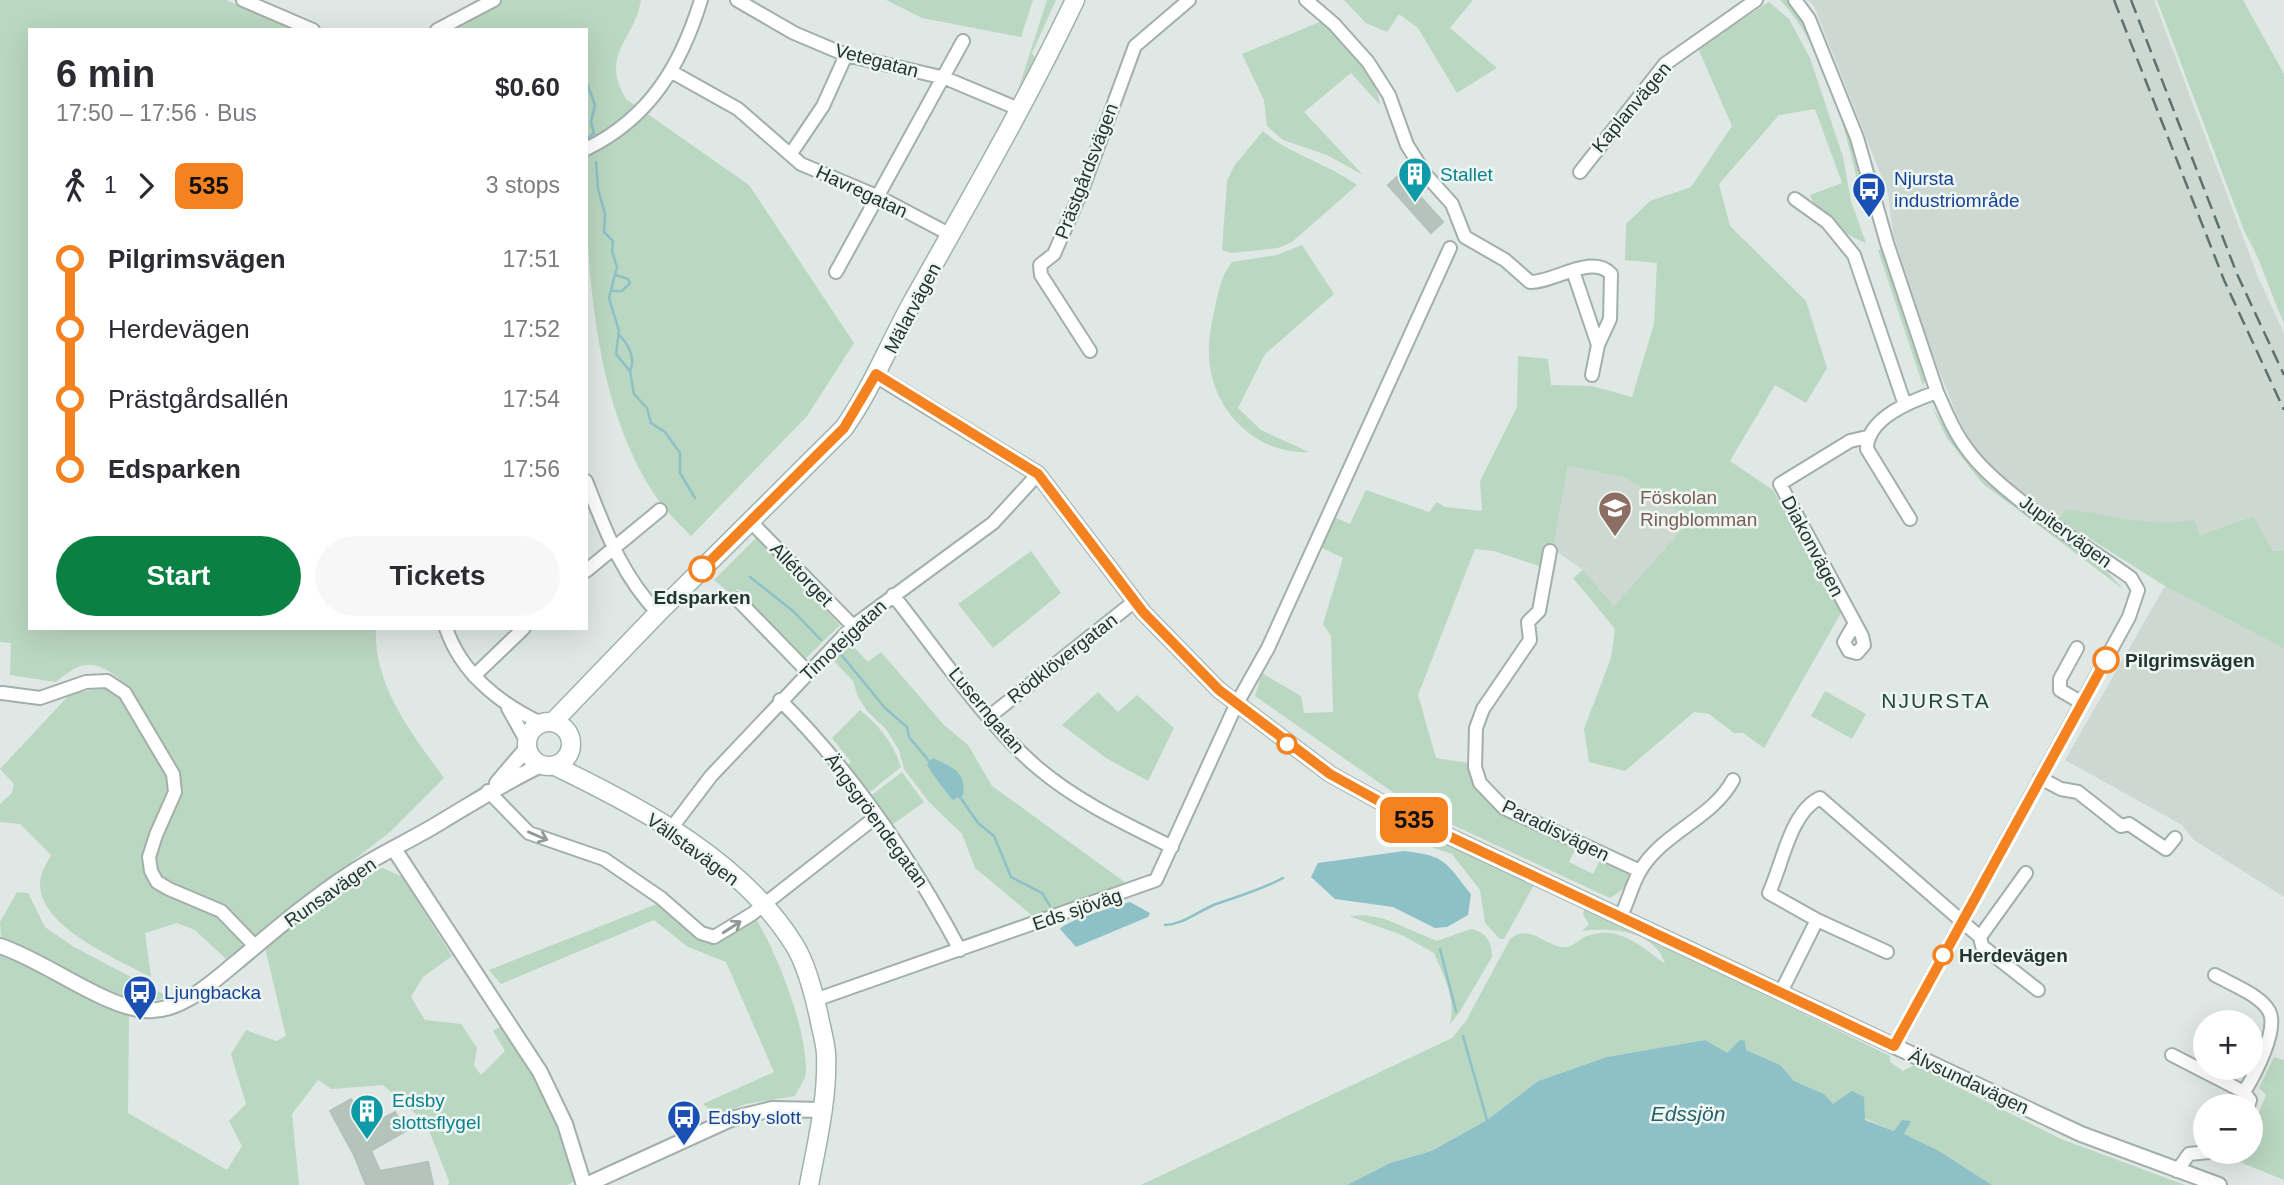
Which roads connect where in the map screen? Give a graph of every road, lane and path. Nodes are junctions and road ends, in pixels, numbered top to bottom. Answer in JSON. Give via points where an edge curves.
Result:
{"nodes":[{"id":1,"x":243,"y":0,"type":"edge"},
{"id":2,"x":494,"y":0,"type":"edge"},
{"id":3,"x":701,"y":0,"type":"edge"},
{"id":4,"x":737,"y":0,"type":"edge"},
{"id":5,"x":1075,"y":0,"type":"edge"},
{"id":6,"x":1189,"y":0,"type":"edge"},
{"id":7,"x":1306,"y":0,"type":"edge"},
{"id":8,"x":1756,"y":0,"type":"edge"},
{"id":9,"x":1796,"y":0,"type":"edge"},
{"id":10,"x":308,"y":28,"type":"edge"},
{"id":11,"x":441,"y":28,"type":"edge"},
{"id":12,"x":962,"y":41,"type":"dead end"},
{"id":13,"x":846,"y":55,"type":"junction"},
{"id":14,"x":673,"y":72,"type":"junction"},
{"id":15,"x":945,"y":78,"type":"junction"},
{"id":16,"x":1021,"y":110,"type":"junction"},
{"id":17,"x":588,"y":148,"type":"edge"},
{"id":18,"x":792,"y":152,"type":"junction"},
{"id":19,"x":1580,"y":172,"type":"dead end"},
{"id":20,"x":880,"y":197,"type":"junction"},
{"id":21,"x":1795,"y":199,"type":"dead end"},
{"id":22,"x":951,"y":235,"type":"junction"},
{"id":23,"x":1450,"y":248,"type":"dead end"},
{"id":24,"x":1573,"y":271,"type":"junction"},
{"id":25,"x":836,"y":272,"type":"dead end"},
{"id":26,"x":1598,"y":345,"type":"junction"},
{"id":27,"x":1090,"y":351,"type":"dead end"},
{"id":28,"x":876,"y":374,"type":"junction"},
{"id":29,"x":1592,"y":375,"type":"dead end"},
{"id":30,"x":1937,"y":392,"type":"junction"},
{"id":31,"x":1905,"y":405,"type":"junction"},
{"id":32,"x":1867,"y":438,"type":"junction"},
{"id":33,"x":1038,"y":474,"type":"junction"},
{"id":34,"x":588,"y":486,"type":"edge"},
{"id":35,"x":660,"y":510,"type":"dead end"},
{"id":36,"x":1910,"y":519,"type":"dead end"},
{"id":37,"x":750,"y":521,"type":"junction"},
{"id":38,"x":613,"y":548,"type":"junction"},
{"id":39,"x":1550,"y":551,"type":"dead end"},
{"id":40,"x":588,"y":569,"type":"edge"},
{"id":41,"x":893,"y":595,"type":"junction"},
{"id":42,"x":737,"y":599,"type":"dead end"},
{"id":43,"x":1135,"y":601,"type":"junction"},
{"id":44,"x":658,"y":613,"type":"junction"},
{"id":45,"x":1854,"y":623,"type":"dead end"},
{"id":46,"x":853,"y":626,"type":"junction"},
{"id":47,"x":447,"y":630,"type":"edge"},
{"id":48,"x":522,"y":630,"type":"edge"},
{"id":49,"x":2077,"y":648,"type":"dead end"},
{"id":50,"x":607,"y":667,"type":"junction"},
{"id":51,"x":808,"y":671,"type":"junction"},
{"id":52,"x":474,"y":676,"type":"junction"},
{"id":53,"x":2,"y":693,"type":"dead end"},
{"id":54,"x":780,"y":700,"type":"junction"},
{"id":55,"x":2082,"y":703,"type":"junction"},
{"id":56,"x":506,"y":705,"type":"junction"},
{"id":57,"x":1236,"y":705,"type":"junction"},
{"id":58,"x":990,"y":716,"type":"junction"},
{"id":59,"x":547,"y":723,"type":"junction"},
{"id":60,"x":571,"y":741,"type":"junction"},
{"id":61,"x":527,"y":745,"type":"junction"},
{"id":62,"x":548,"y":766,"type":"junction"},
{"id":63,"x":2040,"y":778,"type":"junction"},
{"id":64,"x":1733,"y":780,"type":"dead end"},
{"id":65,"x":488,"y":791,"type":"junction"},
{"id":66,"x":610,"y":792,"type":"junction"},
{"id":67,"x":877,"y":816,"type":"junction"},
{"id":68,"x":670,"y":830,"type":"junction"},
{"id":69,"x":2175,"y":838,"type":"dead end"},
{"id":70,"x":1172,"y":847,"type":"junction"},
{"id":71,"x":394,"y":849,"type":"junction"},
{"id":72,"x":1640,"y":870,"type":"junction"},
{"id":73,"x":2026,"y":873,"type":"dead end"},
{"id":74,"x":763,"y":905,"type":"junction"},
{"id":75,"x":1621,"y":916,"type":"junction"},
{"id":76,"x":1817,"y":920,"type":"junction"},
{"id":77,"x":1960,"y":922,"type":"junction"},
{"id":78,"x":1980,"y":937,"type":"junction"},
{"id":79,"x":0,"y":946,"type":"edge"},
{"id":80,"x":255,"y":946,"type":"junction"},
{"id":81,"x":960,"y":950,"type":"junction"},
{"id":82,"x":1887,"y":952,"type":"dead end"},
{"id":83,"x":2215,"y":975,"type":"dead end"},
{"id":84,"x":2038,"y":989,"type":"dead end"},
{"id":85,"x":1781,"y":992,"type":"junction"},
{"id":86,"x":815,"y":1000,"type":"junction"},
{"id":87,"x":1894,"y":1046,"type":"junction"},
{"id":88,"x":2172,"y":1055,"type":"dead end"},
{"id":89,"x":2244,"y":1092,"type":"joint"},
{"id":90,"x":823,"y":1110,"type":"junction"},
{"id":91,"x":2193,"y":1154,"type":"edge"},
{"id":92,"x":2177,"y":1171,"type":"junction"},
{"id":93,"x":585,"y":1185,"type":"edge"},
{"id":94,"x":809,"y":1185,"type":"edge"},
{"id":95,"x":2219,"y":1185,"type":"edge"}],
"edges":[{"from":1,"to":10,"type":"street"},
{"from":2,"to":11,"type":"street"},
{"from":3,"to":14,"type":"street"},
{"from":4,"to":13,"type":"street","name":"Vetegatan","via":[[794,33]]},
{"from":5,"to":16,"type":"main road","name":"Mälarvägen"},
{"from":6,"to":27,"type":"street","name":"Prästgårdsvägen","via":[[1135,46],[1082,190],[1054,254],[1040,265],[1041,275]]},
{"from":7,"to":24,"type":"street","via":[[1368,62],[1389,95],[1408,145],[1426,175],[1452,204],[1465,237],[1505,260],[1530,282]]},
{"from":8,"to":19,"type":"street","name":"Kaplanvägen","via":[[1665,64]]},
{"from":9,"to":30,"type":"street","name":"Jupitervägen","via":[[1814,30],[1857,138]]},
{"from":12,"to":15,"type":"street"},
{"from":13,"to":15,"type":"street","name":"Vetegatan"},
{"from":13,"to":18,"type":"street","via":[[823,106]]},
{"from":14,"to":17,"type":"street","via":[[645,106]]},
{"from":14,"to":18,"type":"street","name":"Havregatan","via":[[738,109]]},
{"from":15,"to":16,"type":"street","name":"Vetegatan"},
{"from":15,"to":20,"type":"street"},
{"from":16,"to":22,"type":"main road","name":"Mälarvägen"},
{"from":18,"to":20,"type":"street","name":"Havregatan","via":[[801,164]]},
{"from":20,"to":22,"type":"street","name":"Havregatan"},
{"from":20,"to":25,"type":"street"},
{"from":21,"to":31,"type":"street","via":[[1827,222],[1854,255]]},
{"from":22,"to":28,"type":"main road","name":"Mälarvägen"},
{"from":23,"to":57,"type":"street","name":"Eds sjöväg","via":[[1268,648]]},
{"from":24,"to":26,"type":"street"},
{"from":24,"to":26,"type":"street","via":[[1604,268],[1611,274],[1610,319]]},
{"from":26,"to":29,"type":"street"},
{"from":28,"to":33,"type":"street","name":"Älvsundavägen"},
{"from":28,"to":37,"type":"main road","name":"Mälarvägen","via":[[844,428]]},
{"from":30,"to":31,"type":"street"},
{"from":30,"to":55,"type":"street","name":"Jupitervägen","via":[[1955,431],[1980,466],[2131,578],[2138,590],[2129,617]]},
{"from":31,"to":32,"type":"street","via":[[1872,428]]},
{"from":32,"to":36,"type":"street","via":[[1867,449]]},
{"from":32,"to":45,"type":"street","name":"Diakonvägen","via":[[1850,441],[1780,484]]},
{"from":33,"to":41,"type":"street","name":"Timotejgatan","via":[[993,523]]},
{"from":33,"to":43,"type":"street","name":"Älvsundavägen"},
{"from":34,"to":38,"type":"street"},
{"from":35,"to":38,"type":"street"},
{"from":37,"to":44,"type":"main road","name":"Mälarvägen"},
{"from":37,"to":46,"type":"street","name":"Allétorget"},
{"from":38,"to":40,"type":"street"},
{"from":38,"to":44,"type":"street","via":[[640,595]]},
{"from":39,"to":72,"type":"street","name":"Paradisvägen","via":[[1539,611],[1528,622],[1530,640],[1483,709],[1476,728],[1475,767],[1480,783],[1504,808]]},
{"from":41,"to":46,"type":"street","name":"Timotejgatan"},
{"from":41,"to":58,"type":"street","name":"Luserngatan"},
{"from":42,"to":51,"type":"street"},
{"from":43,"to":57,"type":"street","name":"Älvsundavägen","via":[[1175,648]]},
{"from":43,"to":58,"type":"street","name":"Rödklövergatan"},
{"from":44,"to":50,"type":"main road","name":"Mälarvägen"},
{"from":46,"to":51,"type":"street","name":"Timotejgatan"},
{"from":47,"to":52,"type":"street"},
{"from":48,"to":52,"type":"street"},
{"from":49,"to":55,"type":"street","via":[[2060,679],[2060,690]]},
{"from":50,"to":59,"type":"main road","name":"Mälarvägen"},
{"from":50,"to":60,"type":"main road","name":"Mälarvägen","via":[[575,720]]},
{"from":51,"to":54,"type":"street","name":"Timotejgatan"},
{"from":52,"to":56,"type":"street"},
{"from":53,"to":80,"type":"street","via":[[40,698],[86,682],[107,681],[125,693],[173,774],[175,792],[149,858],[151,871],[157,882],[169,889],[221,911]]},
{"from":54,"to":67,"type":"street","name":"Ängsgröendegatan","via":[[826,749]]},
{"from":54,"to":68,"type":"street","name":"Timotejgatan","via":[[710,776]]},
{"from":55,"to":63,"type":"street","name":"Jupitervägen"},
{"from":56,"to":59,"type":"street"},
{"from":56,"to":61,"type":"street"},
{"from":57,"to":70,"type":"street","name":"Eds sjöväg"},
{"from":57,"to":75,"type":"street","name":"Älvsundavägen","via":[[1330,774],[1387,806]]},
{"from":58,"to":70,"type":"street","name":"Luserngatan","via":[[1038,768],[1081,799]]},
{"from":59,"to":60,"type":"main road"},
{"from":59,"to":61,"type":"main road","via":[[532,730]]},
{"from":60,"to":62,"type":"main road","via":[[568,757]]},
{"from":60,"to":66,"type":"main road","name":"Vällstavägen","via":[[581,762]]},
{"from":61,"to":62,"type":"main road"},
{"from":61,"to":65,"type":"street"},
{"from":62,"to":65,"type":"street"},
{"from":62,"to":66,"type":"main road","name":"Vällstavägen"},
{"from":63,"to":69,"type":"street","via":[[2078,792],[2121,826],[2129,824],[2166,849]]},
{"from":63,"to":77,"type":"street","name":"Jupitervägen"},
{"from":64,"to":72,"type":"street","via":[[1718,803]]},
{"from":65,"to":71,"type":"street"},
{"from":65,"to":74,"type":"street","one_way":true,"via":[[529,834],[604,859],[662,898],[701,933],[714,937],[726,932]]},
{"from":66,"to":68,"type":"main road","name":"Vällstavägen"},
{"from":67,"to":74,"type":"street"},
{"from":67,"to":81,"type":"street","name":"Ängsgröendegatan","via":[[931,896]]},
{"from":68,"to":74,"type":"main road","name":"Vällstavägen","via":[[718,863]]},
{"from":70,"to":81,"type":"street","name":"Eds sjöväg","via":[[1156,880]]},
{"from":71,"to":80,"type":"street","name":"Runsavägen","via":[[316,897]]},
{"from":71,"to":93,"type":"street","name":"Runsavägen","via":[[540,1072],[565,1124]]},
{"from":72,"to":75,"type":"street"},
{"from":73,"to":78,"type":"street"},
{"from":74,"to":86,"type":"main road","name":"Vällstavägen","via":[[796,947]]},
{"from":75,"to":85,"type":"street","name":"Älvsundavägen"},
{"from":76,"to":77,"type":"street","via":[[1769,893],[1779,873],[1781,854],[1810,802],[1820,798]]},
{"from":76,"to":82,"type":"street"},
{"from":76,"to":85,"type":"street"},
{"from":77,"to":78,"type":"street"},
{"from":77,"to":87,"type":"street","name":"Jupitervägen"},
{"from":78,"to":84,"type":"street","via":[[1982,946]]},
{"from":79,"to":80,"type":"street","name":"Runsavägen","via":[[120,1004],[146,1010],[186,1000]]},
{"from":81,"to":86,"type":"street","name":"Eds sjöväg"},
{"from":83,"to":89,"type":"street","via":[[2253,998],[2269,1012],[2272,1022]]},
{"from":85,"to":87,"type":"street","name":"Älvsundavägen"},
{"from":86,"to":90,"type":"main road","name":"Vällstavägen","via":[[826,1052]]},
{"from":87,"to":92,"type":"street","name":"Älvsundavägen","via":[[2081,1134]]},
{"from":88,"to":89,"type":"street"},
{"from":90,"to":93,"type":"street","name":"Runsavägen","via":[[772,1108],[731,1119]]},
{"from":90,"to":94,"type":"main road"},
{"from":91,"to":92,"type":"street"},
{"from":92,"to":95,"type":"street","name":"Älvsundavägen"}]}
